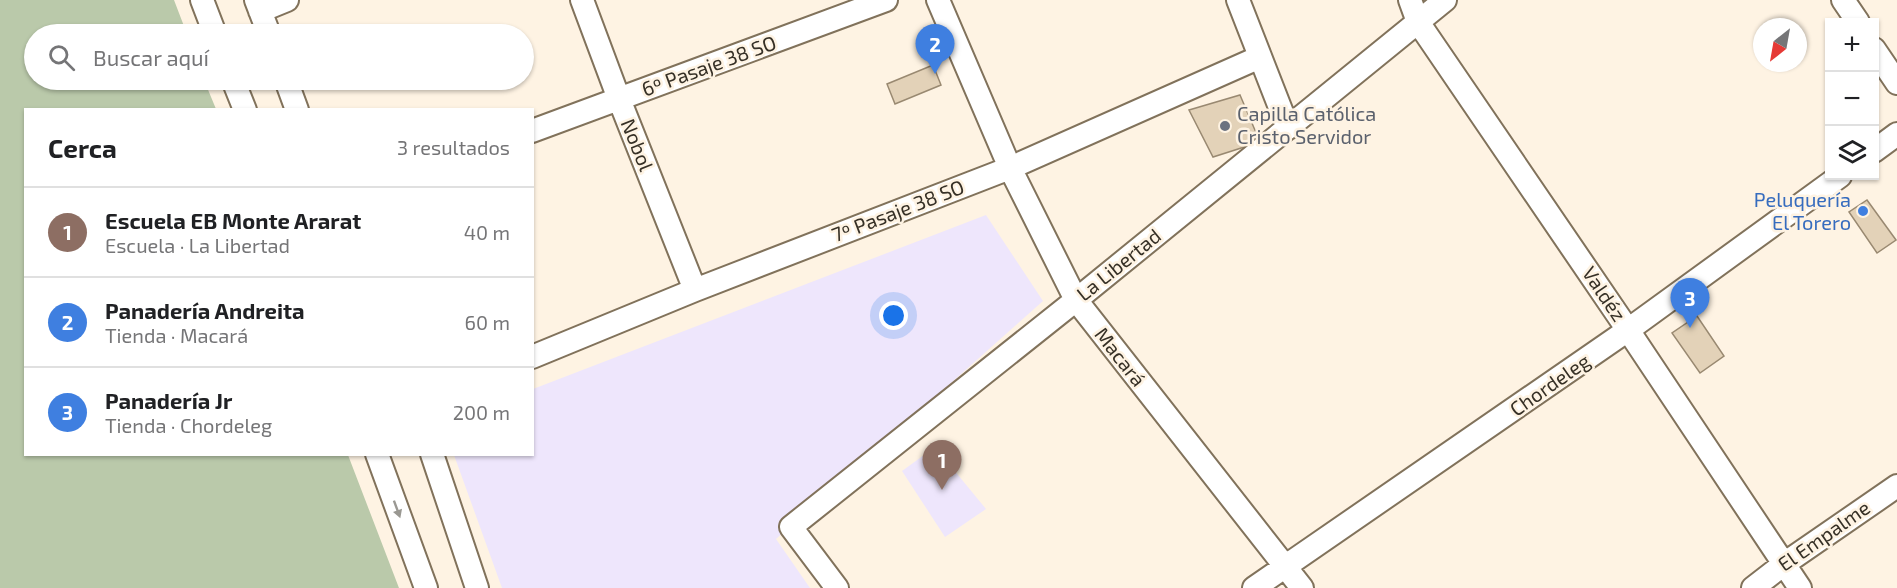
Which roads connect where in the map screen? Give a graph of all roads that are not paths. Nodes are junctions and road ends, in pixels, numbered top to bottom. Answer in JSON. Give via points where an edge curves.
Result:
{"nodes":[{"id":1,"x":202,"y":0,"type":"edge"},
{"id":2,"x":287,"y":0,"type":"edge"},
{"id":3,"x":582,"y":0,"type":"edge"},
{"id":4,"x":886,"y":0,"type":"edge"},
{"id":5,"x":938,"y":0,"type":"edge"},
{"id":6,"x":1238,"y":0,"type":"edge"},
{"id":7,"x":1410,"y":0,"type":"edge"},
{"id":8,"x":1445,"y":0,"type":"edge"},
{"id":9,"x":1843,"y":0,"type":"edge"},
{"id":10,"x":258,"y":5,"type":"edge"},
{"id":11,"x":1855,"y":18,"type":"edge"},
{"id":12,"x":1418,"y":22,"type":"junction"},
{"id":13,"x":212,"y":24,"type":"edge"},
{"id":14,"x":265,"y":24,"type":"edge"},
{"id":15,"x":1879,"y":55,"type":"edge"},
{"id":16,"x":1260,"y":57,"type":"junction"},
{"id":17,"x":1897,"y":83,"type":"edge"},
{"id":18,"x":237,"y":90,"type":"edge"},
{"id":19,"x":290,"y":90,"type":"edge"},
{"id":20,"x":619,"y":99,"type":"junction"},
{"id":21,"x":244,"y":108,"type":"edge"},
{"id":22,"x":296,"y":108,"type":"edge"},
{"id":23,"x":1288,"y":128,"type":"junction"},
{"id":24,"x":534,"y":130,"type":"edge"},
{"id":25,"x":1897,"y":134,"type":"edge"},
{"id":26,"x":1879,"y":148,"type":"edge"},
{"id":27,"x":1010,"y":168,"type":"junction"},
{"id":28,"x":1834,"y":180,"type":"edge"},
{"id":29,"x":695,"y":290,"type":"junction"},
{"id":30,"x":1076,"y":300,"type":"junction"},
{"id":31,"x":1628,"y":330,"type":"junction"},
{"id":32,"x":534,"y":356,"type":"edge"},
{"id":33,"x":377,"y":456,"type":"edge"},
{"id":34,"x":433,"y":456,"type":"edge"},
{"id":35,"x":1897,"y":486,"type":"edge"},
{"id":36,"x":1784,"y":564,"type":"junction"},
{"id":37,"x":1285,"y":567,"type":"junction"},
{"id":38,"x":426,"y":588,"type":"edge"},
{"id":39,"x":477,"y":588,"type":"edge"},
{"id":40,"x":837,"y":588,"type":"edge"},
{"id":41,"x":1254,"y":588,"type":"edge"},
{"id":42,"x":1302,"y":588,"type":"edge"},
{"id":43,"x":1753,"y":588,"type":"edge"},
{"id":44,"x":1800,"y":588,"type":"edge"}],
"edges":[{"from":1,"to":13,"type":"street"},
{"from":2,"to":10,"type":"street"},
{"from":3,"to":20,"type":"street","name":"Nobol"},
{"from":4,"to":20,"type":"street","name":"6º Pasaje 38 SO"},
{"from":5,"to":27,"type":"street","name":"Macará"},
{"from":6,"to":16,"type":"street"},
{"from":7,"to":12,"type":"street","name":"Valdéz"},
{"from":8,"to":12,"type":"street","name":"La Libertad"},
{"from":9,"to":11,"type":"street"},
{"from":10,"to":14,"type":"street"},
{"from":12,"to":23,"type":"street","name":"La Libertad"},
{"from":12,"to":31,"type":"street","name":"Valdéz"},
{"from":15,"to":17,"type":"street"},
{"from":16,"to":23,"type":"street"},
{"from":16,"to":27,"type":"street","name":"7º Pasaje 38 SO"},
{"from":18,"to":21,"type":"street"},
{"from":19,"to":22,"type":"street"},
{"from":20,"to":24,"type":"street","name":"6º Pasaje 38 SO"},
{"from":20,"to":29,"type":"street","name":"Nobol"},
{"from":23,"to":30,"type":"street","name":"La Libertad"},
{"from":25,"to":26,"type":"street"},
{"from":27,"to":29,"type":"street","name":"7º Pasaje 38 SO"},
{"from":27,"to":30,"type":"street","name":"Macará"},
{"from":28,"to":31,"type":"street","name":"Chordeleg"},
{"from":29,"to":32,"type":"street","name":"7º Pasaje 38 SO"},
{"from":30,"to":37,"type":"street","name":"Macará"},
{"from":30,"to":40,"type":"street","name":"La Libertad","via":[[790,527]]},
{"from":31,"to":36,"type":"street","name":"Valdéz"},
{"from":31,"to":37,"type":"street","name":"Chordeleg"},
{"from":33,"to":38,"type":"street","one_way":true},
{"from":34,"to":39,"type":"street"},
{"from":35,"to":36,"type":"street","name":"El Empalme"},
{"from":36,"to":43,"type":"street","name":"El Empalme"},
{"from":36,"to":44,"type":"street","name":"Valdéz"},
{"from":37,"to":41,"type":"street","name":"Chordeleg"},
{"from":37,"to":42,"type":"street","name":"Macará"}]}
